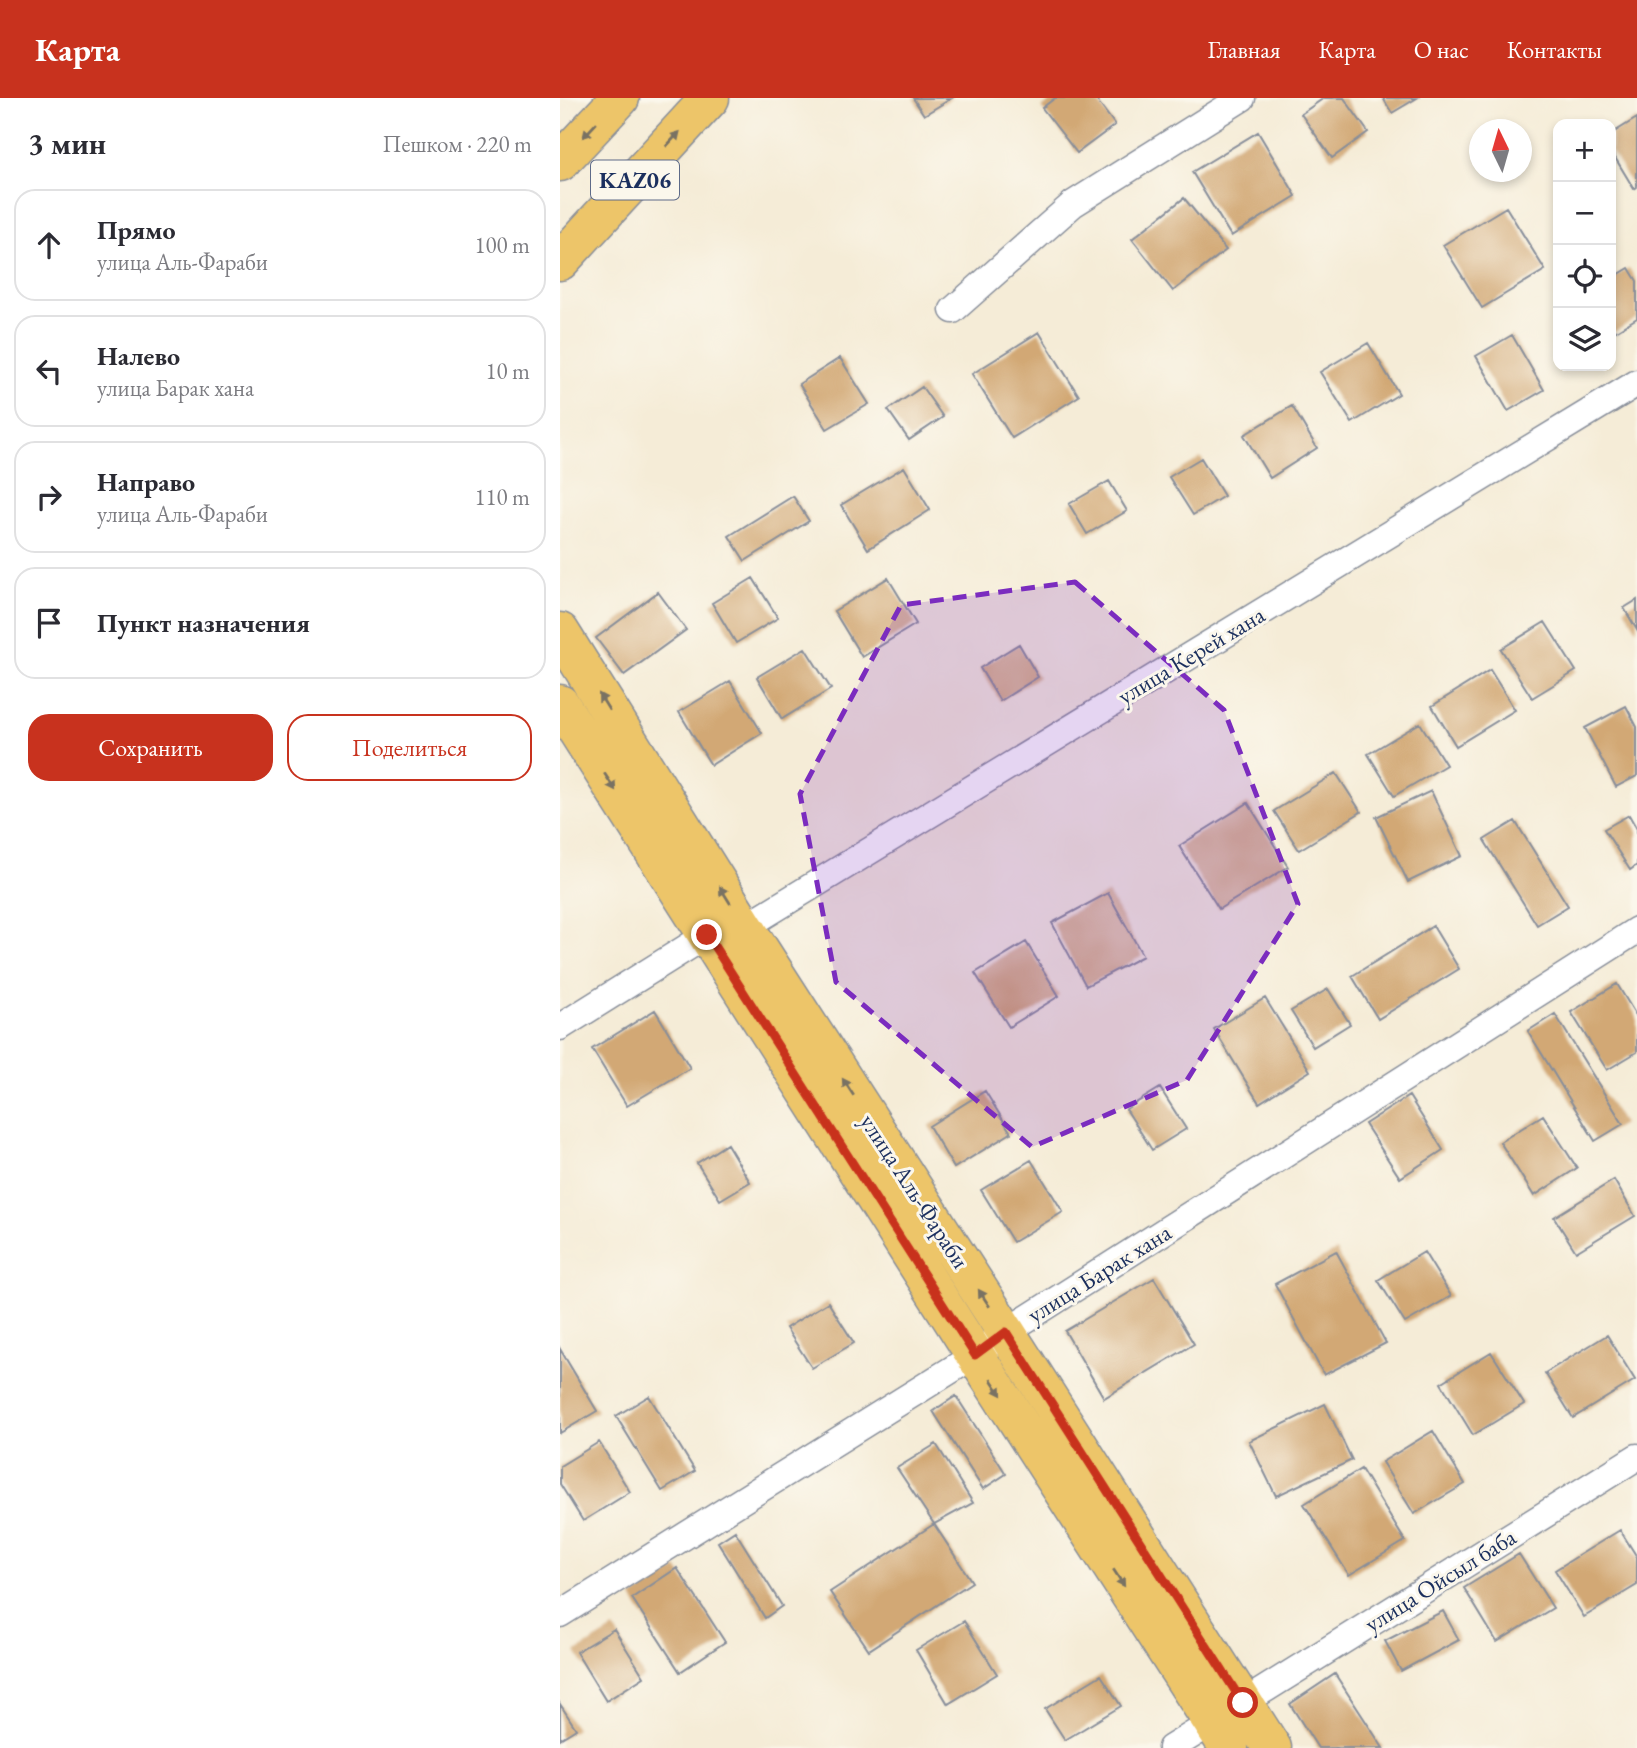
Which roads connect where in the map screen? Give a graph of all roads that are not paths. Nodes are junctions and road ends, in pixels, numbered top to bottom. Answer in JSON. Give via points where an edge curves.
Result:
{"nodes":[{"id":1,"x":620,"y":98,"type":"edge"},
{"id":2,"x":710,"y":98,"type":"edge"},
{"id":3,"x":1242,"y":98,"type":"edge"},
{"id":4,"x":560,"y":162,"type":"edge"},
{"id":5,"x":560,"y":261,"type":"edge"},
{"id":6,"x":953,"y":310,"type":"dead end"},
{"id":7,"x":1637,"y":383,"type":"edge"},
{"id":8,"x":560,"y":632,"type":"edge"},
{"id":9,"x":560,"y":704,"type":"edge"},
{"id":10,"x":745,"y":927,"type":"junction"},
{"id":11,"x":1637,"y":930,"type":"edge"},
{"id":12,"x":707,"y":935,"type":"junction"},
{"id":13,"x":560,"y":1027,"type":"edge"},
{"id":14,"x":1006,"y":1332,"type":"junction"},
{"id":15,"x":975,"y":1355,"type":"junction"},
{"id":16,"x":1637,"y":1457,"type":"edge"},
{"id":17,"x":560,"y":1614,"type":"edge"},
{"id":18,"x":1228,"y":1724,"type":"edge"},
{"id":19,"x":1171,"y":1748,"type":"edge"},
{"id":20,"x":1272,"y":1748,"type":"edge"}],
"edges":[{"from":1,"to":4,"type":"main road","number":"KАZ06","one_way":true},
{"from":5,"to":2,"type":"main road","number":"KАZ06","one_way":true},
{"from":3,"to":6,"type":"street","via":[[1073,204]]},
{"from":7,"to":10,"type":"street","name":"улица Керей хана"},
{"from":10,"to":8,"type":"main road","name":"улица Аль-Фараби","one_way":true},
{"from":9,"to":12,"type":"main road","name":"улица Аль-Фараби","one_way":true},
{"from":14,"to":10,"type":"main road","name":"улица Аль-Фараби","one_way":true},
{"from":11,"to":14,"type":"street","name":"улица Барак хана"},
{"from":12,"to":13,"type":"street"},
{"from":12,"to":15,"type":"main road","name":"улица Аль-Фараби"},
{"from":14,"to":15,"type":"street","name":"улица Барак хана"},
{"from":14,"to":18,"type":"main road","name":"улица Аль-Фараби"},
{"from":15,"to":17,"type":"street","name":"улица Барак хана"},
{"from":15,"to":18,"type":"main road","name":"улица Аль-Фараби","one_way":true},
{"from":16,"to":18,"type":"street","name":"улица Ойсыл баба"},
{"from":18,"to":19,"type":"street","name":"улица Ойсыл баба"},
{"from":18,"to":20,"type":"main road","name":"улица Аль-Фараби"}]}
